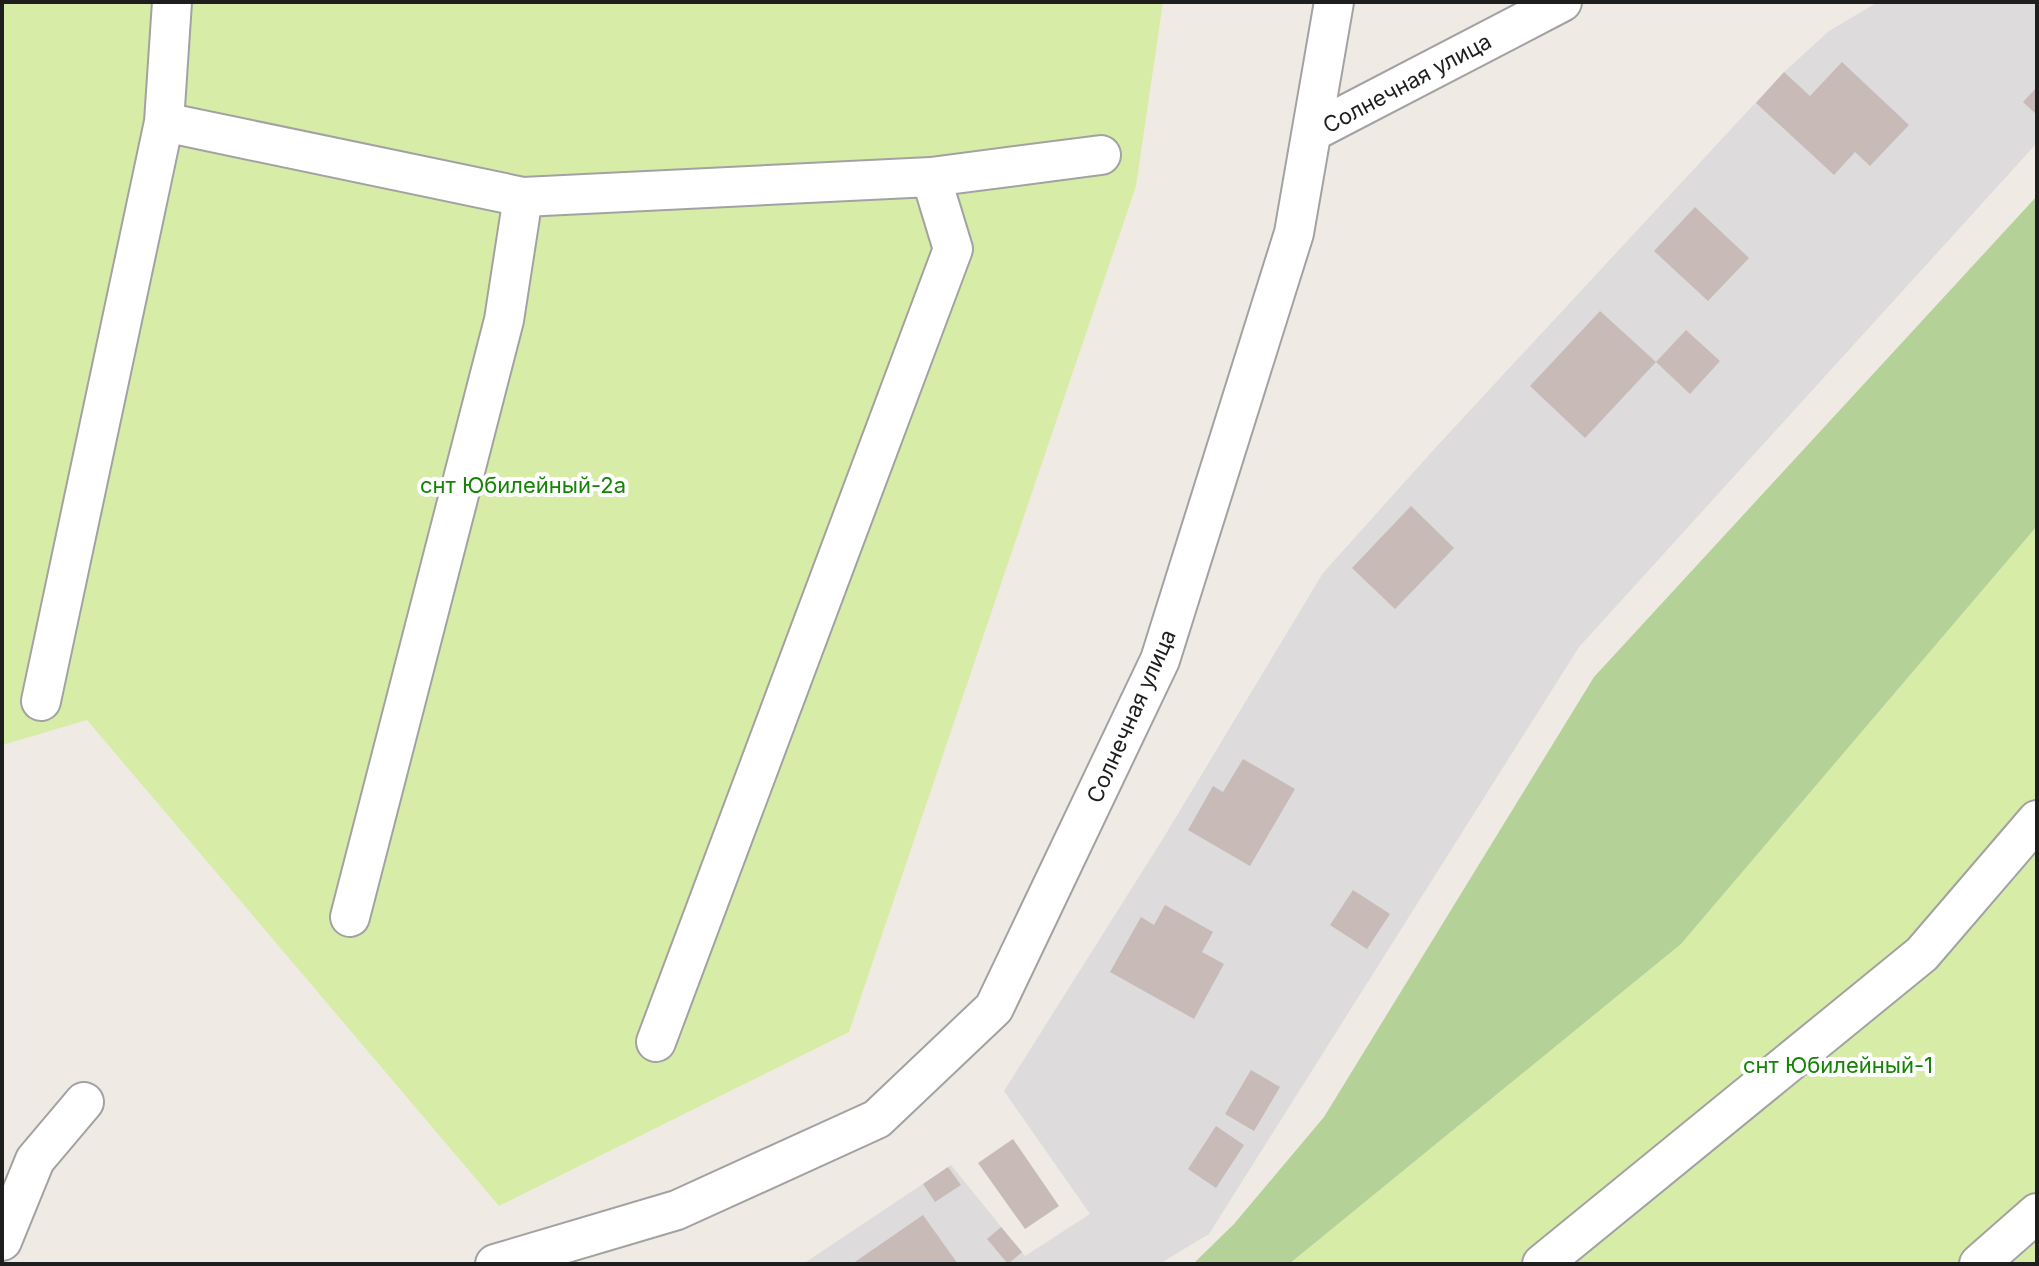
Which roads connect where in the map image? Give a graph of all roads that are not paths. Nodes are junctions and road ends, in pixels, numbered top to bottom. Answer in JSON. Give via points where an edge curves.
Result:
{"nodes":[{"id":1,"x":172,"y":2,"type":"edge"},
{"id":2,"x":1334,"y":2,"type":"edge"},
{"id":3,"x":1562,"y":2,"type":"edge"},
{"id":4,"x":164,"y":122,"type":"junction"},
{"id":5,"x":1312,"y":132,"type":"junction"},
{"id":6,"x":1101,"y":155,"type":"dead end"},
{"id":7,"x":931,"y":177,"type":"junction"},
{"id":8,"x":523,"y":197,"type":"junction"},
{"id":9,"x":41,"y":701,"type":"dead end"},
{"id":10,"x":2037,"y":820,"type":"edge"},
{"id":11,"x":350,"y":917,"type":"dead end"},
{"id":12,"x":656,"y":1042,"type":"dead end"},
{"id":13,"x":84,"y":1102,"type":"dead end"},
{"id":14,"x":2037,"y":1213,"type":"edge"},
{"id":15,"x":2,"y":1241,"type":"edge"},
{"id":16,"x":495,"y":1264,"type":"edge"},
{"id":17,"x":1542,"y":1264,"type":"edge"},
{"id":18,"x":1979,"y":1264,"type":"edge"}],
"edges":[{"from":1,"to":4,"type":"street"},
{"from":2,"to":5,"type":"street"},
{"from":3,"to":5,"type":"street","name":"Солнечная улица"},
{"from":4,"to":8,"type":"street"},
{"from":4,"to":9,"type":"street"},
{"from":5,"to":16,"type":"street","name":"Солнечная улица","via":[[1294,233],[1160,660],[994,1008],[877,1119],[677,1210]]},
{"from":6,"to":7,"type":"street"},
{"from":7,"to":8,"type":"street"},
{"from":7,"to":12,"type":"street","via":[[953,249]]},
{"from":8,"to":11,"type":"street","via":[[504,320]]},
{"from":10,"to":17,"type":"street","via":[[1922,954]]},
{"from":13,"to":15,"type":"street","via":[[35,1160]]},
{"from":14,"to":18,"type":"street"}]}
